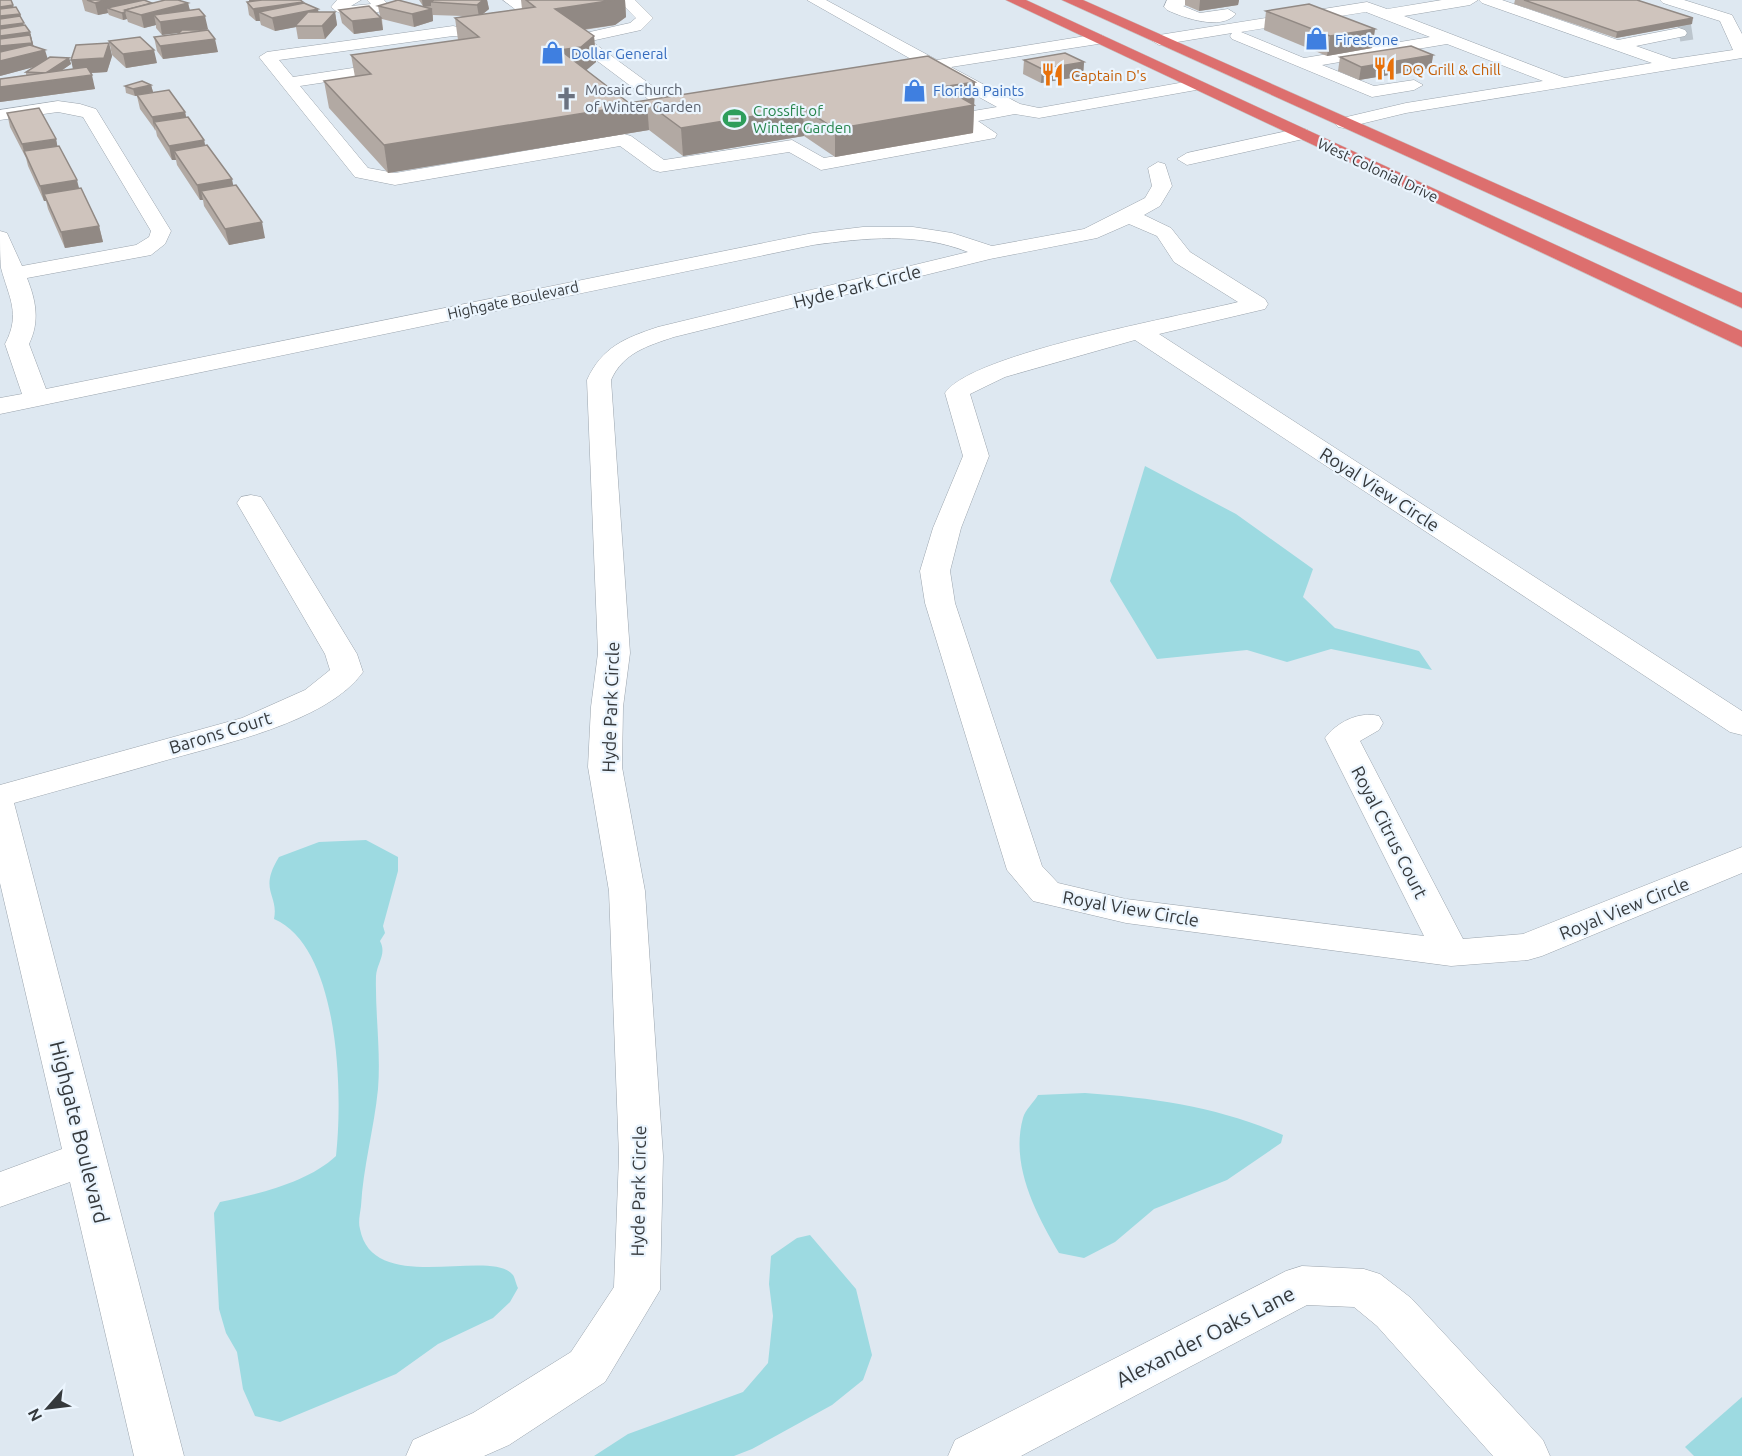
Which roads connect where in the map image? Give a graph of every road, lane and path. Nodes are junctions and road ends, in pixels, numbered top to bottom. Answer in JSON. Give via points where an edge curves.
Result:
{"nodes":[{"id":1,"x":353,"y":0,"type":"edge"},
{"id":2,"x":375,"y":0,"type":"edge"},
{"id":3,"x":511,"y":0,"type":"edge"},
{"id":4,"x":626,"y":0,"type":"edge"},
{"id":5,"x":815,"y":0,"type":"edge"},
{"id":6,"x":1014,"y":0,"type":"edge"},
{"id":7,"x":1070,"y":0,"type":"edge"},
{"id":8,"x":1211,"y":0,"type":"edge"},
{"id":9,"x":1301,"y":0,"type":"edge"},
{"id":10,"x":1348,"y":0,"type":"edge"},
{"id":11,"x":1411,"y":0,"type":"edge"},
{"id":12,"x":1470,"y":0,"type":"edge"},
{"id":13,"x":1486,"y":0,"type":"edge"},
{"id":14,"x":1668,"y":0,"type":"edge"},
{"id":15,"x":1192,"y":7,"type":"edge"},
{"id":16,"x":1367,"y":7,"type":"junction"},
{"id":17,"x":1238,"y":9,"type":"dead end"},
{"id":18,"x":1328,"y":13,"type":"junction"},
{"id":19,"x":1384,"y":14,"type":"junction"},
{"id":20,"x":1355,"y":24,"type":"edge"},
{"id":21,"x":1731,"y":30,"type":"junction"},
{"id":22,"x":1239,"y":32,"type":"junction"},
{"id":23,"x":1373,"y":32,"type":"edge"},
{"id":24,"x":471,"y":34,"type":"junction"},
{"id":25,"x":1707,"y":34,"type":"tunnel mouth"},
{"id":26,"x":1448,"y":38,"type":"junction"},
{"id":27,"x":1098,"y":39,"type":"junction"},
{"id":28,"x":1159,"y":40,"type":"junction"},
{"id":29,"x":1616,"y":45,"type":"junction"},
{"id":30,"x":1389,"y":48,"type":"junction"},
{"id":31,"x":443,"y":49,"type":"edge"},
{"id":32,"x":1638,"y":52,"type":"junction"},
{"id":33,"x":1742,"y":52,"type":"edge"},
{"id":34,"x":1446,"y":57,"type":"dead end"},
{"id":35,"x":1303,"y":63,"type":"junction"},
{"id":36,"x":415,"y":64,"type":"edge"},
{"id":37,"x":1469,"y":64,"type":"dead end"},
{"id":38,"x":1673,"y":65,"type":"junction"},
{"id":39,"x":935,"y":66,"type":"junction"},
{"id":40,"x":1521,"y":67,"type":"junction"},
{"id":41,"x":1320,"y":70,"type":"junction"},
{"id":42,"x":992,"y":73,"type":"dead end"},
{"id":43,"x":877,"y":75,"type":"edge"},
{"id":44,"x":958,"y":78,"type":"junction"},
{"id":45,"x":1096,"y":81,"type":"dead end"},
{"id":46,"x":288,"y":83,"type":"junction"},
{"id":47,"x":1428,"y":83,"type":"dead end"},
{"id":48,"x":1460,"y":83,"type":"dead end"},
{"id":49,"x":1564,"y":83,"type":"junction"},
{"id":50,"x":1199,"y":87,"type":"junction"},
{"id":51,"x":1489,"y":95,"type":"junction"},
{"id":52,"x":1127,"y":97,"type":"junction"},
{"id":53,"x":716,"y":100,"type":"edge"},
{"id":54,"x":1015,"y":109,"type":"junction"},
{"id":55,"x":0,"y":115,"type":"edge"},
{"id":56,"x":1344,"y":123,"type":"junction"},
{"id":57,"x":1294,"y":131,"type":"junction"},
{"id":58,"x":1452,"y":170,"type":"junction"},
{"id":59,"x":1127,"y":215,"type":"junction"},
{"id":60,"x":0,"y":237,"type":"edge"},
{"id":61,"x":990,"y":253,"type":"junction"},
{"id":62,"x":14,"y":274,"type":"junction"},
{"id":63,"x":1742,"y":301,"type":"edge"},
{"id":64,"x":1139,"y":332,"type":"junction"},
{"id":65,"x":1742,"y":340,"type":"edge"},
{"id":66,"x":8,"y":345,"type":"edge"},
{"id":67,"x":629,"y":345,"type":"junction"},
{"id":68,"x":594,"y":349,"type":"dead end"},
{"id":69,"x":36,"y":397,"type":"junction"},
{"id":70,"x":0,"y":406,"type":"edge"},
{"id":71,"x":251,"y":503,"type":"dead end"},
{"id":72,"x":1367,"y":723,"type":"dead end"},
{"id":73,"x":1742,"y":725,"type":"edge"},
{"id":74,"x":0,"y":796,"type":"edge"},
{"id":75,"x":0,"y":808,"type":"edge"},
{"id":76,"x":1742,"y":860,"type":"edge"},
{"id":77,"x":1451,"y":953,"type":"junction"},
{"id":78,"x":86,"y":1158,"type":"junction"},
{"id":79,"x":0,"y":1190,"type":"edge"},
{"id":80,"x":159,"y":1456,"type":"edge"},
{"id":81,"x":431,"y":1456,"type":"edge"},
{"id":82,"x":973,"y":1456,"type":"edge"},
{"id":83,"x":1525,"y":1456,"type":"edge"}],
"edges":[{"from":1,"to":2,"type":"street","via":[[339,7],[351,11],[373,9],[381,5]]},
{"from":3,"to":24,"type":"street","via":[[531,14],[479,36]]},
{"from":4,"to":53,"type":"street","via":[[645,18],[635,27],[578,39],[670,107]]},
{"from":5,"to":39,"type":"street"},
{"from":6,"to":27,"type":"highway","name":"West Colonial Drive"},
{"from":7,"to":28,"type":"highway","name":"West Colonial Drive"},
{"from":8,"to":15,"type":"street","via":[[1172,6],[1173,3]]},
{"from":9,"to":15,"type":"street","via":[[1206,18]]},
{"from":10,"to":16,"type":"street"},
{"from":11,"to":16,"type":"street"},
{"from":12,"to":19,"type":"street"},
{"from":13,"to":29,"type":"street"},
{"from":14,"to":21,"type":"street","via":[[1726,18]]},
{"from":15,"to":17,"type":"street"},
{"from":16,"to":18,"type":"street"},
{"from":16,"to":19,"type":"street"},
{"from":18,"to":20,"type":"street"},
{"from":18,"to":22,"type":"street"},
{"from":19,"to":26,"type":"street"},
{"from":21,"to":25,"type":"street"},
{"from":21,"to":33,"type":"street"},
{"from":22,"to":28,"type":"street"},
{"from":22,"to":35,"type":"street"},
{"from":23,"to":30,"type":"street","via":[[1367,40]]},
{"from":24,"to":31,"type":"street"},
{"from":24,"to":46,"type":"street","via":[[453,31],[267,57]]},
{"from":26,"to":30,"type":"street"},
{"from":26,"to":40,"type":"street"},
{"from":27,"to":39,"type":"street"},
{"from":27,"to":50,"type":"highway","name":"West Colonial Drive"},
{"from":28,"to":56,"type":"highway","name":"West Colonial Drive"},
{"from":29,"to":32,"type":"street"},
{"from":29,"to":32,"type":"street","via":[[1685,38]]},
{"from":30,"to":35,"type":"street"},
{"from":32,"to":38,"type":"street"},
{"from":33,"to":38,"type":"street"},
{"from":34,"to":41,"type":"street","via":[[1424,54]]},
{"from":35,"to":41,"type":"street"},
{"from":36,"to":46,"type":"street"},
{"from":37,"to":40,"type":"street","via":[[1491,72]]},
{"from":38,"to":49,"type":"street"},
{"from":39,"to":43,"type":"street"},
{"from":39,"to":44,"type":"street"},
{"from":40,"to":49,"type":"street"},
{"from":41,"to":47,"type":"street","via":[[1372,92]]},
{"from":42,"to":44,"type":"street"},
{"from":44,"to":54,"type":"street"},
{"from":45,"to":52,"type":"street"},
{"from":46,"to":54,"type":"street","via":[[362,173],[395,179],[624,140],[660,166],[792,146],[821,164],[988,135],[961,118]]},
{"from":48,"to":51,"type":"street"},
{"from":49,"to":51,"type":"street"},
{"from":50,"to":52,"type":"street"},
{"from":50,"to":56,"type":"highway","via":[[1286,116]]},
{"from":50,"to":57,"type":"highway","name":"West Colonial Drive"},
{"from":51,"to":56,"type":"street"},
{"from":52,"to":54,"type":"street","via":[[1039,113]]},
{"from":55,"to":62,"type":"street","via":[[69,107],[90,113],[161,231],[158,240],[143,249]]},
{"from":56,"to":58,"type":"highway","name":"West Colonial Drive"},
{"from":57,"to":58,"type":"highway","via":[[1338,134]]},
{"from":57,"to":59,"type":"street","name":"Hyde Park Circle","via":[[1181,156],[1188,162],[1181,167],[1149,161],[1162,186],[1153,202]]},
{"from":57,"to":65,"type":"highway","name":"West Colonial Drive"},
{"from":58,"to":63,"type":"highway","name":"West Colonial Drive"},
{"from":59,"to":61,"type":"street","name":"Hyde Park Circle","via":[[1089,234]]},
{"from":59,"to":64,"type":"street","name":"Royal View Circle","via":[[1164,232],[1182,256],[1257,304]]},
{"from":60,"to":62,"type":"street"},
{"from":61,"to":67,"type":"street","name":"Hyde Park Circle","via":[[666,332]]},
{"from":61,"to":69,"type":"street","name":"Highgate Boulevard","via":[[948,238],[904,233],[868,232],[813,239]]},
{"from":62,"to":66,"type":"street","via":[[23,298],[25,328]]},
{"from":64,"to":73,"type":"street","name":"Royal View Circle"},
{"from":64,"to":77,"type":"street","name":"Royal View Circle","via":[[1043,355],[972,381],[957,393],[976,456],[947,528],[935,571],[940,603],[1025,870],[1046,892],[1126,911]]},
{"from":66,"to":69,"type":"street"},
{"from":67,"to":68,"type":"street"},
{"from":67,"to":81,"type":"street","name":"Hyde Park Circle","via":[[605,363],[599,380],[614,653],[604,767],[627,891],[641,1156],[637,1290],[588,1367],[491,1429]]},
{"from":69,"to":70,"type":"street","name":"Highgate Boulevard"},
{"from":71,"to":74,"type":"street","name":"Barons Court","via":[[341,654],[347,672],[316,697],[254,725]]},
{"from":72,"to":77,"type":"street","name":"Royal Citrus Court","via":[[1342,738]]},
{"from":75,"to":78,"type":"street","name":"Highgate Boulevard"},
{"from":76,"to":77,"type":"street","name":"Royal View Circle","via":[[1528,947]]},
{"from":78,"to":79,"type":"street"},
{"from":78,"to":80,"type":"street","name":"Highgate Boulevard"},
{"from":82,"to":83,"type":"street","name":"Alexander Oaks Lane","via":[[1302,1285],[1364,1288],[1394,1312]]}]}
